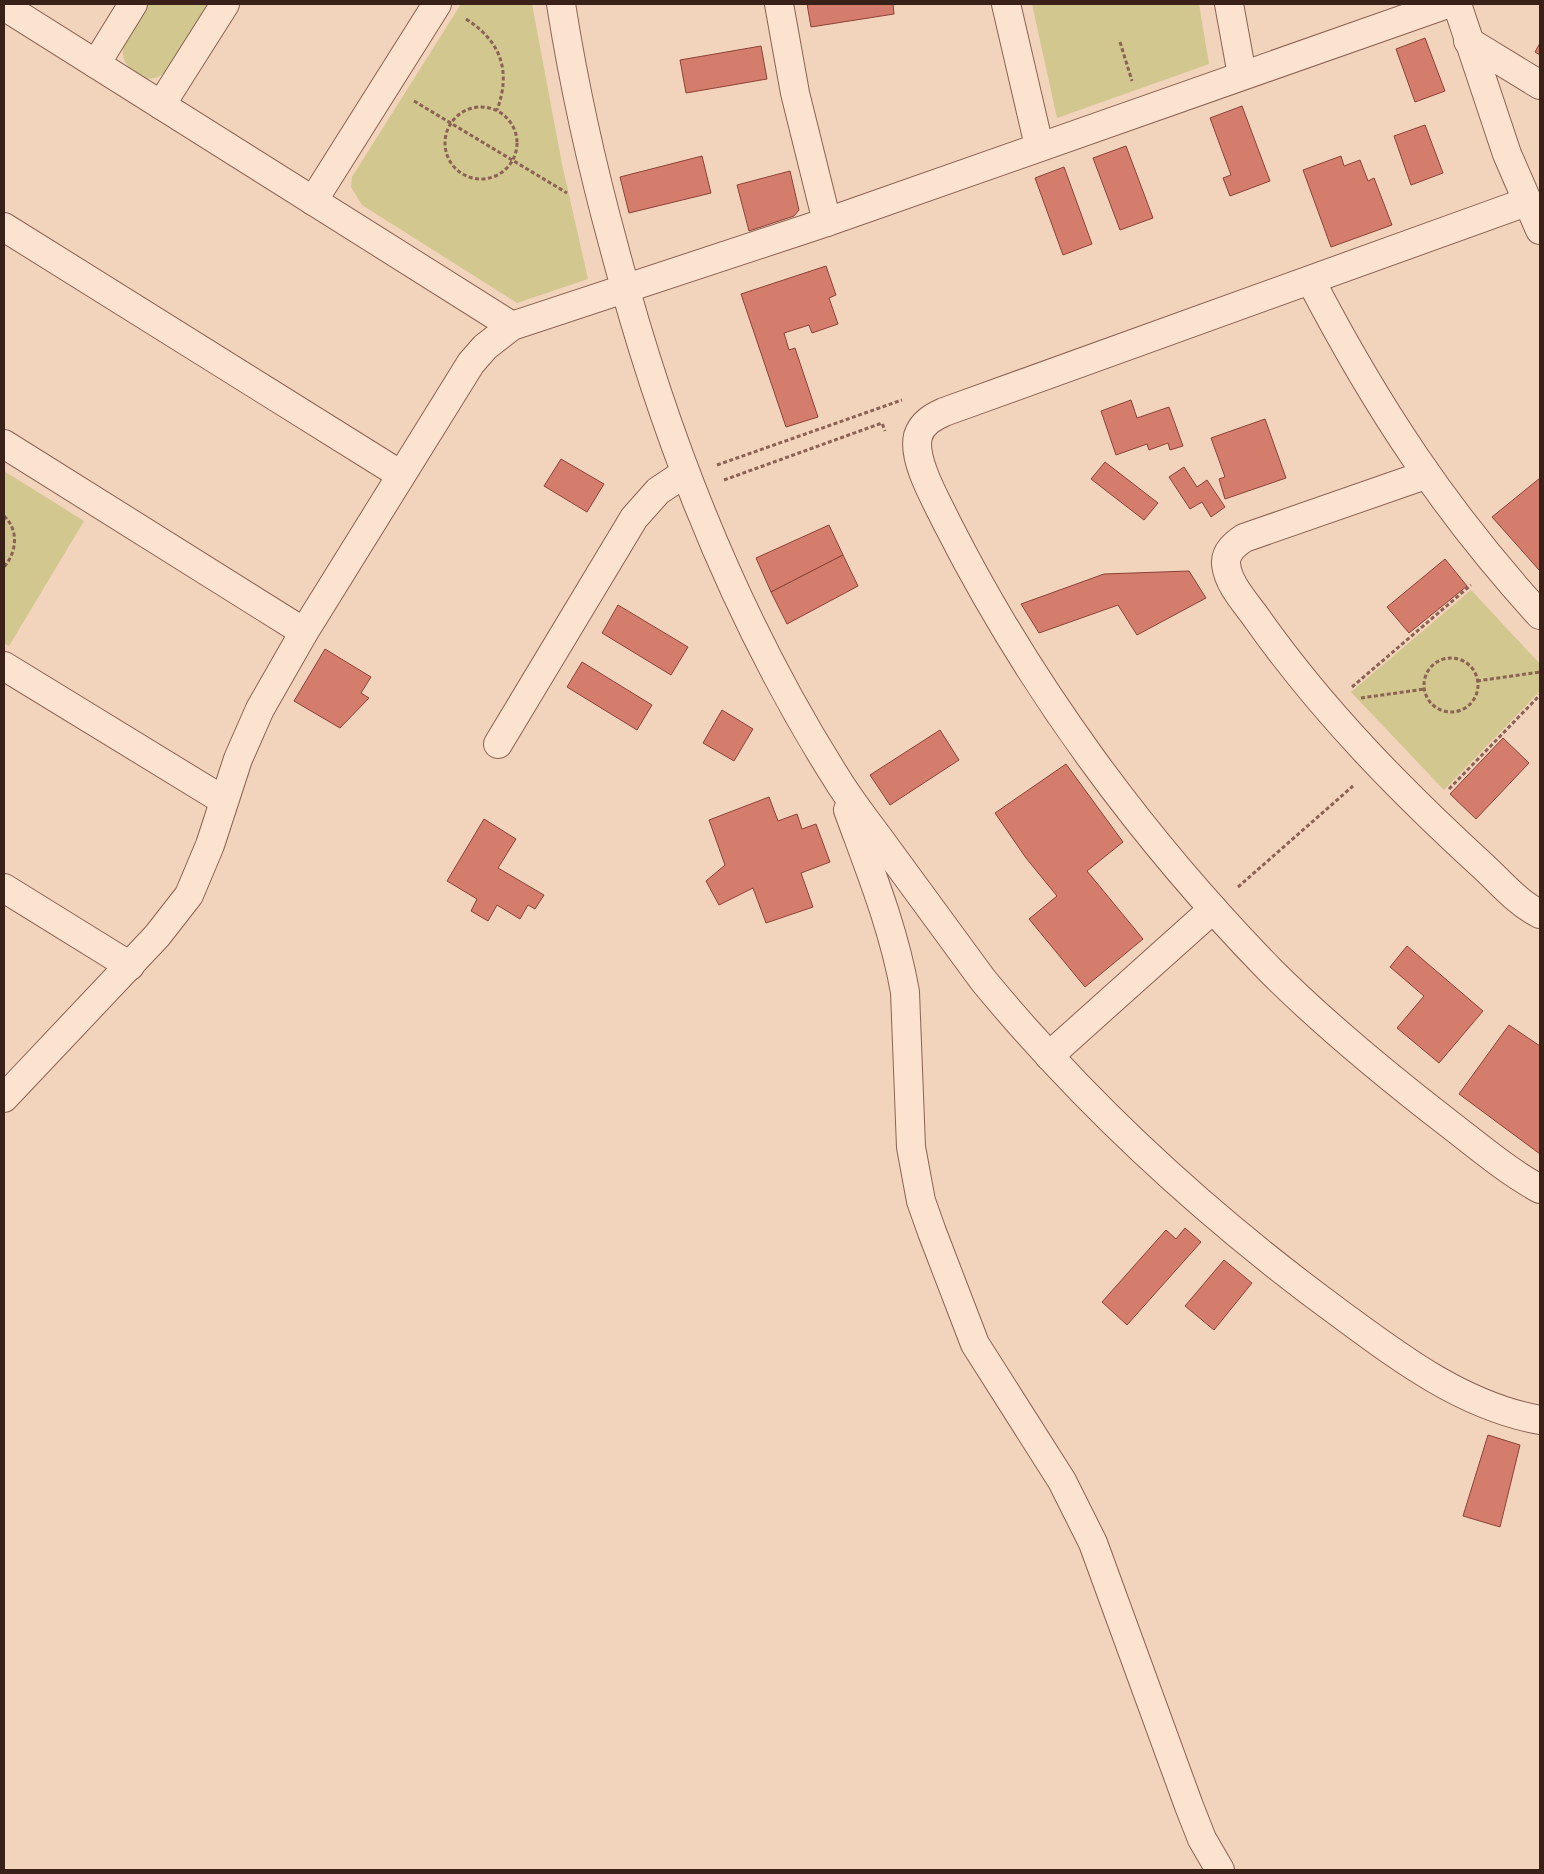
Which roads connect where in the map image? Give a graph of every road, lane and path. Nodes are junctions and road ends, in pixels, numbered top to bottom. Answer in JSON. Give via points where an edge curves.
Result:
{"nodes":[{"id":1,"x":133,"y":4,"type":"edge"},
{"id":2,"x":225,"y":4,"type":"edge"},
{"id":3,"x":436,"y":4,"type":"edge"},
{"id":4,"x":561,"y":4,"type":"edge"},
{"id":5,"x":779,"y":4,"type":"edge"},
{"id":6,"x":1006,"y":4,"type":"edge"},
{"id":7,"x":1229,"y":4,"type":"edge"},
{"id":8,"x":1447,"y":4,"type":"edge"},
{"id":9,"x":1457,"y":4,"type":"edge"},
{"id":10,"x":4,"y":6,"type":"edge"},
{"id":11,"x":465,"y":18,"type":"dead end"},
{"id":12,"x":1468,"y":41,"type":"junction"},
{"id":13,"x":1120,"y":42,"type":"dead end"},
{"id":14,"x":96,"y":64,"type":"junction"},
{"id":15,"x":1242,"y":75,"type":"junction"},
{"id":16,"x":386,"y":85,"type":"junction"},
{"id":17,"x":1540,"y":85,"type":"edge"},
{"id":18,"x":161,"y":105,"type":"junction"},
{"id":19,"x":497,"y":110,"type":"junction"},
{"id":20,"x":1142,"y":110,"type":"junction"},
{"id":21,"x":451,"y":124,"type":"junction"},
{"id":22,"x":1039,"y":146,"type":"junction"},
{"id":23,"x":513,"y":161,"type":"junction"},
{"id":24,"x":313,"y":201,"type":"junction"},
{"id":25,"x":1526,"y":202,"type":"junction"},
{"id":26,"x":606,"y":217,"type":"junction"},
{"id":27,"x":827,"y":222,"type":"junction"},
{"id":28,"x":4,"y":227,"type":"edge"},
{"id":29,"x":1540,"y":230,"type":"edge"},
{"id":30,"x":1311,"y":281,"type":"junction"},
{"id":31,"x":625,"y":290,"type":"junction"},
{"id":32,"x":512,"y":326,"type":"junction"},
{"id":33,"x":908,"y":398,"type":"dead end"},
{"id":34,"x":888,"y":439,"type":"dead end"},
{"id":35,"x":4,"y":444,"type":"edge"},
{"id":36,"x":713,"y":466,"type":"dead end"},
{"id":37,"x":685,"y":473,"type":"junction"},
{"id":38,"x":401,"y":475,"type":"junction"},
{"id":39,"x":1425,"y":475,"type":"junction"},
{"id":40,"x":719,"y":481,"type":"dead end"},
{"id":41,"x":4,"y":516,"type":"edge"},
{"id":42,"x":1495,"y":565,"type":"junction"},
{"id":43,"x":4,"y":567,"type":"edge"},
{"id":44,"x":1540,"y":615,"type":"edge"},
{"id":45,"x":304,"y":632,"type":"junction"},
{"id":46,"x":4,"y":666,"type":"edge"},
{"id":47,"x":1540,"y":672,"type":"edge"},
{"id":48,"x":1477,"y":681,"type":"junction"},
{"id":49,"x":1425,"y":689,"type":"junction"},
{"id":50,"x":1540,"y":695,"type":"edge"},
{"id":51,"x":1331,"y":705,"type":"junction"},
{"id":52,"x":498,"y":744,"type":"dead end"},
{"id":53,"x":1378,"y":764,"type":"junction"},
{"id":54,"x":837,"y":780,"type":"junction"},
{"id":55,"x":223,"y":800,"type":"junction"},
{"id":56,"x":1426,"y":813,"type":"junction"},
{"id":57,"x":4,"y":888,"type":"edge"},
{"id":58,"x":1213,"y":909,"type":"junction"},
{"id":59,"x":1540,"y":914,"type":"edge"},
{"id":60,"x":130,"y":966,"type":"junction"},
{"id":61,"x":1049,"y":1056,"type":"junction"},
{"id":62,"x":4,"y":1098,"type":"edge"},
{"id":63,"x":1540,"y":1189,"type":"edge"},
{"id":64,"x":1540,"y":1420,"type":"edge"},
{"id":65,"x":1220,"y":1870,"type":"edge"}],
"edges":[{"from":1,"to":14,"type":"street"},
{"from":2,"to":18,"type":"street"},
{"from":3,"to":16,"type":"street"},
{"from":4,"to":26,"type":"street","via":[[576,93]]},
{"from":5,"to":27,"type":"street","via":[[795,92]]},
{"from":6,"to":22,"type":"street"},
{"from":7,"to":15,"type":"street"},
{"from":8,"to":15,"type":"street"},
{"from":9,"to":12,"type":"street"},
{"from":10,"to":14,"type":"street"},
{"from":11,"to":19,"type":"path","via":[[492,42],[504,68],[503,93]]},
{"from":12,"to":17,"type":"street"},
{"from":12,"to":25,"type":"street","via":[[1490,110]]},
{"from":13,"to":20,"type":"path"},
{"from":14,"to":18,"type":"street"},
{"from":15,"to":20,"type":"street"},
{"from":16,"to":21,"type":"path"},
{"from":16,"to":24,"type":"street"},
{"from":18,"to":24,"type":"street"},
{"from":19,"to":21,"type":"path","via":[[478,106],[464,110]]},
{"from":19,"to":23,"type":"path","via":[[514,125],[518,139]]},
{"from":20,"to":22,"type":"street"},
{"from":21,"to":23,"type":"path"},
{"from":21,"to":23,"type":"path","via":[[446,131],[445,146],[449,160],[458,171],[470,178],[485,179],[499,175]]},
{"from":22,"to":27,"type":"street"},
{"from":23,"to":26,"type":"path"},
{"from":24,"to":32,"type":"street"},
{"from":25,"to":29,"type":"street"},
{"from":25,"to":30,"type":"street"},
{"from":26,"to":31,"type":"street"},
{"from":27,"to":31,"type":"street"},
{"from":28,"to":38,"type":"street"},
{"from":30,"to":39,"type":"street","via":[[1359,370]]},
{"from":30,"to":58,"type":"street","via":[[944,412],[924,425],[918,435],[917,450],[936,499],[1013,639],[1110,781]]},
{"from":31,"to":32,"type":"street"},
{"from":31,"to":37,"type":"street"},
{"from":32,"to":38,"type":"street","via":[[471,363]]},
{"from":33,"to":36,"type":"path"},
{"from":34,"to":40,"type":"path","via":[[882,423]]},
{"from":35,"to":45,"type":"street"},
{"from":37,"to":52,"type":"street","via":[[658,491],[634,518]]},
{"from":37,"to":54,"type":"street","via":[[752,628]]},
{"from":38,"to":45,"type":"street"},
{"from":39,"to":42,"type":"street"},
{"from":39,"to":51,"type":"street","via":[[1244,538],[1228,553],[1226,564],[1241,596],[1295,670]]},
{"from":41,"to":43,"type":"path","via":[[14,533],[15,547]]},
{"from":42,"to":44,"type":"street"},
{"from":42,"to":51,"type":"path"},
{"from":45,"to":55,"type":"street","via":[[248,734]]},
{"from":46,"to":55,"type":"street"},
{"from":47,"to":48,"type":"path"},
{"from":48,"to":49,"type":"path","via":[[1469,665],[1459,659],[1446,658],[1428,671]]},
{"from":48,"to":49,"type":"path","via":[[1474,699],[1466,708],[1455,712],[1443,711],[1433,705]]},
{"from":49,"to":51,"type":"path"},
{"from":50,"to":56,"type":"path"},
{"from":51,"to":53,"type":"street"},
{"from":53,"to":56,"type":"street"},
{"from":53,"to":58,"type":"path"},
{"from":54,"to":61,"type":"street","via":[[983,980]]},
{"from":54,"to":65,"type":"street","via":[[889,922],[901,966],[906,999],[911,1147],[921,1201],[975,1344],[1062,1481],[1094,1543],[1189,1806],[1202,1839]]},
{"from":55,"to":60,"type":"street","via":[[210,845],[189,895],[175,916]]},
{"from":56,"to":59,"type":"street","via":[[1522,902]]},
{"from":57,"to":60,"type":"street"},
{"from":58,"to":61,"type":"street"},
{"from":58,"to":63,"type":"street","via":[[1279,979],[1354,1048],[1506,1168]]},
{"from":60,"to":62,"type":"street"},
{"from":61,"to":64,"type":"street","via":[[1186,1188],[1314,1295],[1395,1354],[1448,1387],[1501,1410]]}]}
